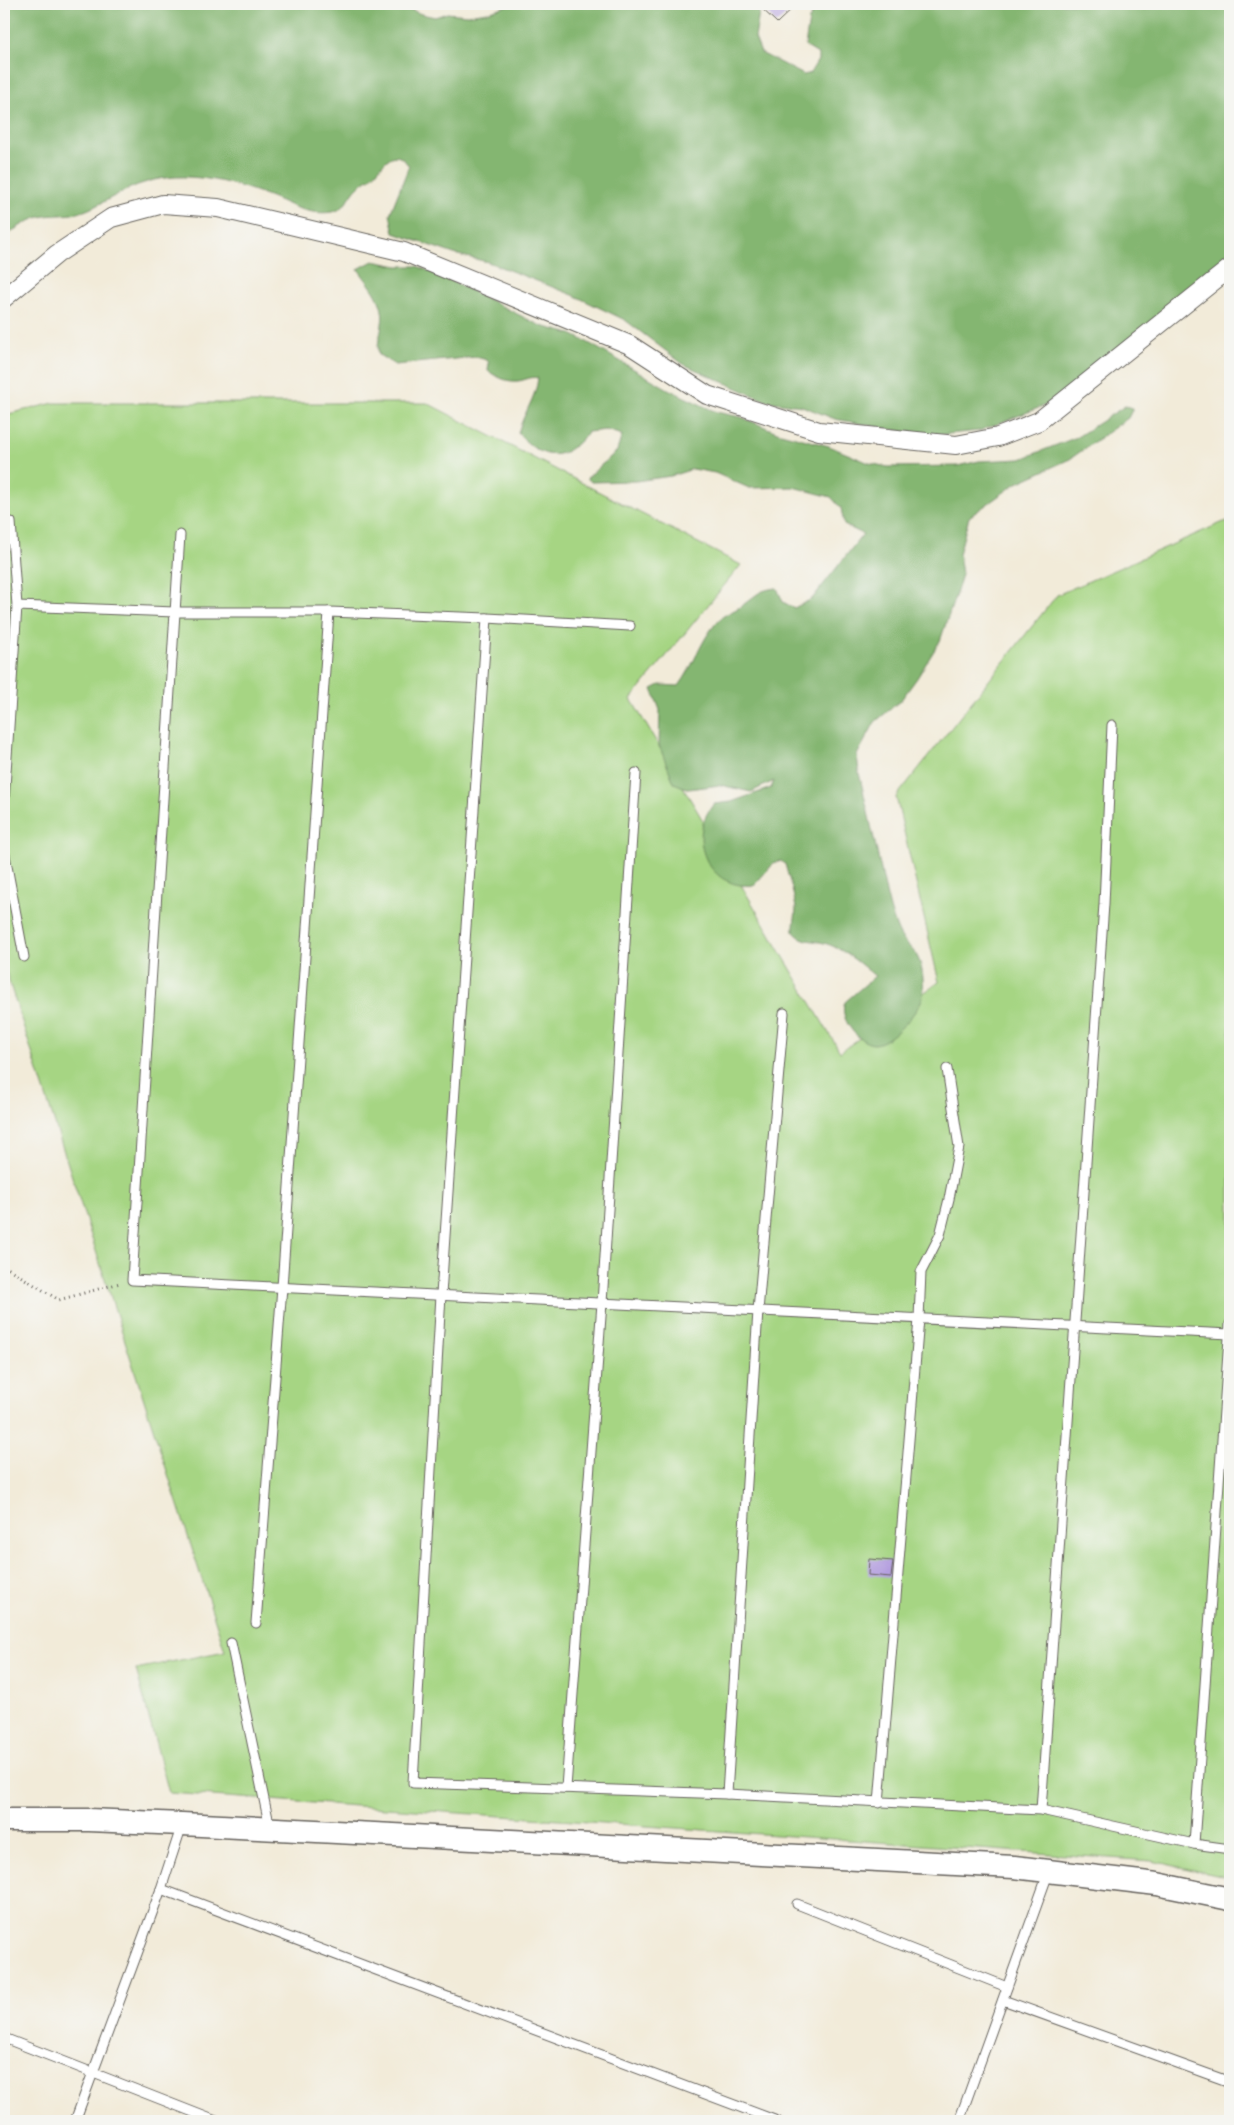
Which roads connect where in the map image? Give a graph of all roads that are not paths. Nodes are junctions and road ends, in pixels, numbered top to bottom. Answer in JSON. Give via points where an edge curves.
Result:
{"nodes":[{"id":1,"x":1230,"y":268,"type":"edge"},
{"id":2,"x":4,"y":298,"type":"edge"},
{"id":3,"x":11,"y":522,"type":"dead end"},
{"id":4,"x":180,"y":534,"type":"dead end"},
{"id":5,"x":17,"y":606,"type":"junction"},
{"id":6,"x":175,"y":612,"type":"junction"},
{"id":7,"x":329,"y":612,"type":"junction"},
{"id":8,"x":487,"y":618,"type":"junction"},
{"id":9,"x":630,"y":626,"type":"dead end"},
{"id":10,"x":1112,"y":725,"type":"dead end"},
{"id":11,"x":636,"y":773,"type":"dead end"},
{"id":12,"x":4,"y":802,"type":"edge"},
{"id":13,"x":4,"y":850,"type":"edge"},
{"id":14,"x":24,"y":957,"type":"dead end"},
{"id":15,"x":784,"y":1013,"type":"dead end"},
{"id":16,"x":948,"y":1069,"type":"dead end"},
{"id":17,"x":282,"y":1287,"type":"junction"},
{"id":18,"x":441,"y":1295,"type":"junction"},
{"id":19,"x":602,"y":1303,"type":"junction"},
{"id":20,"x":758,"y":1311,"type":"junction"},
{"id":21,"x":919,"y":1319,"type":"junction"},
{"id":22,"x":1230,"y":1324,"type":"edge"},
{"id":23,"x":1074,"y":1327,"type":"junction"},
{"id":24,"x":1230,"y":1334,"type":"edge"},
{"id":25,"x":256,"y":1622,"type":"dead end"},
{"id":26,"x":231,"y":1643,"type":"dead end"},
{"id":27,"x":566,"y":1788,"type":"junction"},
{"id":28,"x":727,"y":1794,"type":"junction"},
{"id":29,"x":879,"y":1803,"type":"junction"},
{"id":30,"x":1041,"y":1810,"type":"junction"},
{"id":31,"x":4,"y":1820,"type":"edge"},
{"id":32,"x":182,"y":1824,"type":"junction"},
{"id":33,"x":270,"y":1828,"type":"junction"},
{"id":34,"x":1194,"y":1844,"type":"junction"},
{"id":35,"x":1230,"y":1849,"type":"edge"},
{"id":36,"x":1049,"y":1871,"type":"junction"},
{"id":37,"x":161,"y":1889,"type":"junction"},
{"id":38,"x":1230,"y":1899,"type":"edge"},
{"id":39,"x":797,"y":1904,"type":"dead end"},
{"id":40,"x":1007,"y":1987,"type":"junction"},
{"id":41,"x":1003,"y":2000,"type":"junction"},
{"id":42,"x":4,"y":2038,"type":"edge"},
{"id":43,"x":93,"y":2072,"type":"junction"},
{"id":44,"x":1230,"y":2082,"type":"edge"},
{"id":45,"x":75,"y":2121,"type":"edge"},
{"id":46,"x":216,"y":2121,"type":"edge"},
{"id":47,"x":777,"y":2121,"type":"edge"},
{"id":48,"x":959,"y":2121,"type":"edge"}],
"edges":[{"from":1,"to":2,"type":"street","via":[[1039,420],[998,437],[956,445],[819,431],[800,425],[707,395],[630,345],[404,252],[218,208],[163,204],[111,218],[57,254]]},
{"from":3,"to":5,"type":"lane"},
{"from":4,"to":6,"type":"lane"},
{"from":5,"to":6,"type":"lane"},
{"from":5,"to":12,"type":"lane"},
{"from":6,"to":7,"type":"lane"},
{"from":6,"to":17,"type":"lane","via":[[132,1280]]},
{"from":7,"to":8,"type":"lane"},
{"from":7,"to":17,"type":"lane"},
{"from":8,"to":9,"type":"lane"},
{"from":8,"to":18,"type":"lane"},
{"from":10,"to":23,"type":"lane","via":[[1104,904]]},
{"from":11,"to":19,"type":"lane"},
{"from":13,"to":14,"type":"lane"},
{"from":15,"to":20,"type":"lane"},
{"from":16,"to":21,"type":"lane","via":[[959,1147],[940,1235],[921,1272]]},
{"from":17,"to":18,"type":"lane"},
{"from":17,"to":25,"type":"lane"},
{"from":18,"to":19,"type":"lane"},
{"from":18,"to":27,"type":"lane","via":[[413,1782]]},
{"from":19,"to":20,"type":"lane"},
{"from":19,"to":27,"type":"lane"},
{"from":20,"to":21,"type":"lane"},
{"from":20,"to":28,"type":"lane"},
{"from":21,"to":23,"type":"lane"},
{"from":21,"to":29,"type":"lane"},
{"from":22,"to":24,"type":"lane"},
{"from":23,"to":24,"type":"lane"},
{"from":23,"to":30,"type":"lane"},
{"from":24,"to":34,"type":"lane"},
{"from":26,"to":33,"type":"lane"},
{"from":27,"to":28,"type":"lane"},
{"from":28,"to":29,"type":"lane"},
{"from":29,"to":30,"type":"lane"},
{"from":30,"to":34,"type":"lane"},
{"from":31,"to":32,"type":"street"},
{"from":32,"to":33,"type":"street"},
{"from":32,"to":37,"type":"lane"},
{"from":33,"to":36,"type":"street"},
{"from":34,"to":35,"type":"lane"},
{"from":36,"to":38,"type":"street","via":[[1157,1884]]},
{"from":36,"to":40,"type":"lane"},
{"from":37,"to":43,"type":"lane"},
{"from":37,"to":47,"type":"lane"},
{"from":39,"to":40,"type":"lane"},
{"from":40,"to":41,"type":"lane"},
{"from":41,"to":44,"type":"lane"},
{"from":41,"to":48,"type":"lane"},
{"from":42,"to":43,"type":"lane"},
{"from":43,"to":45,"type":"lane"},
{"from":43,"to":46,"type":"lane"}]}
